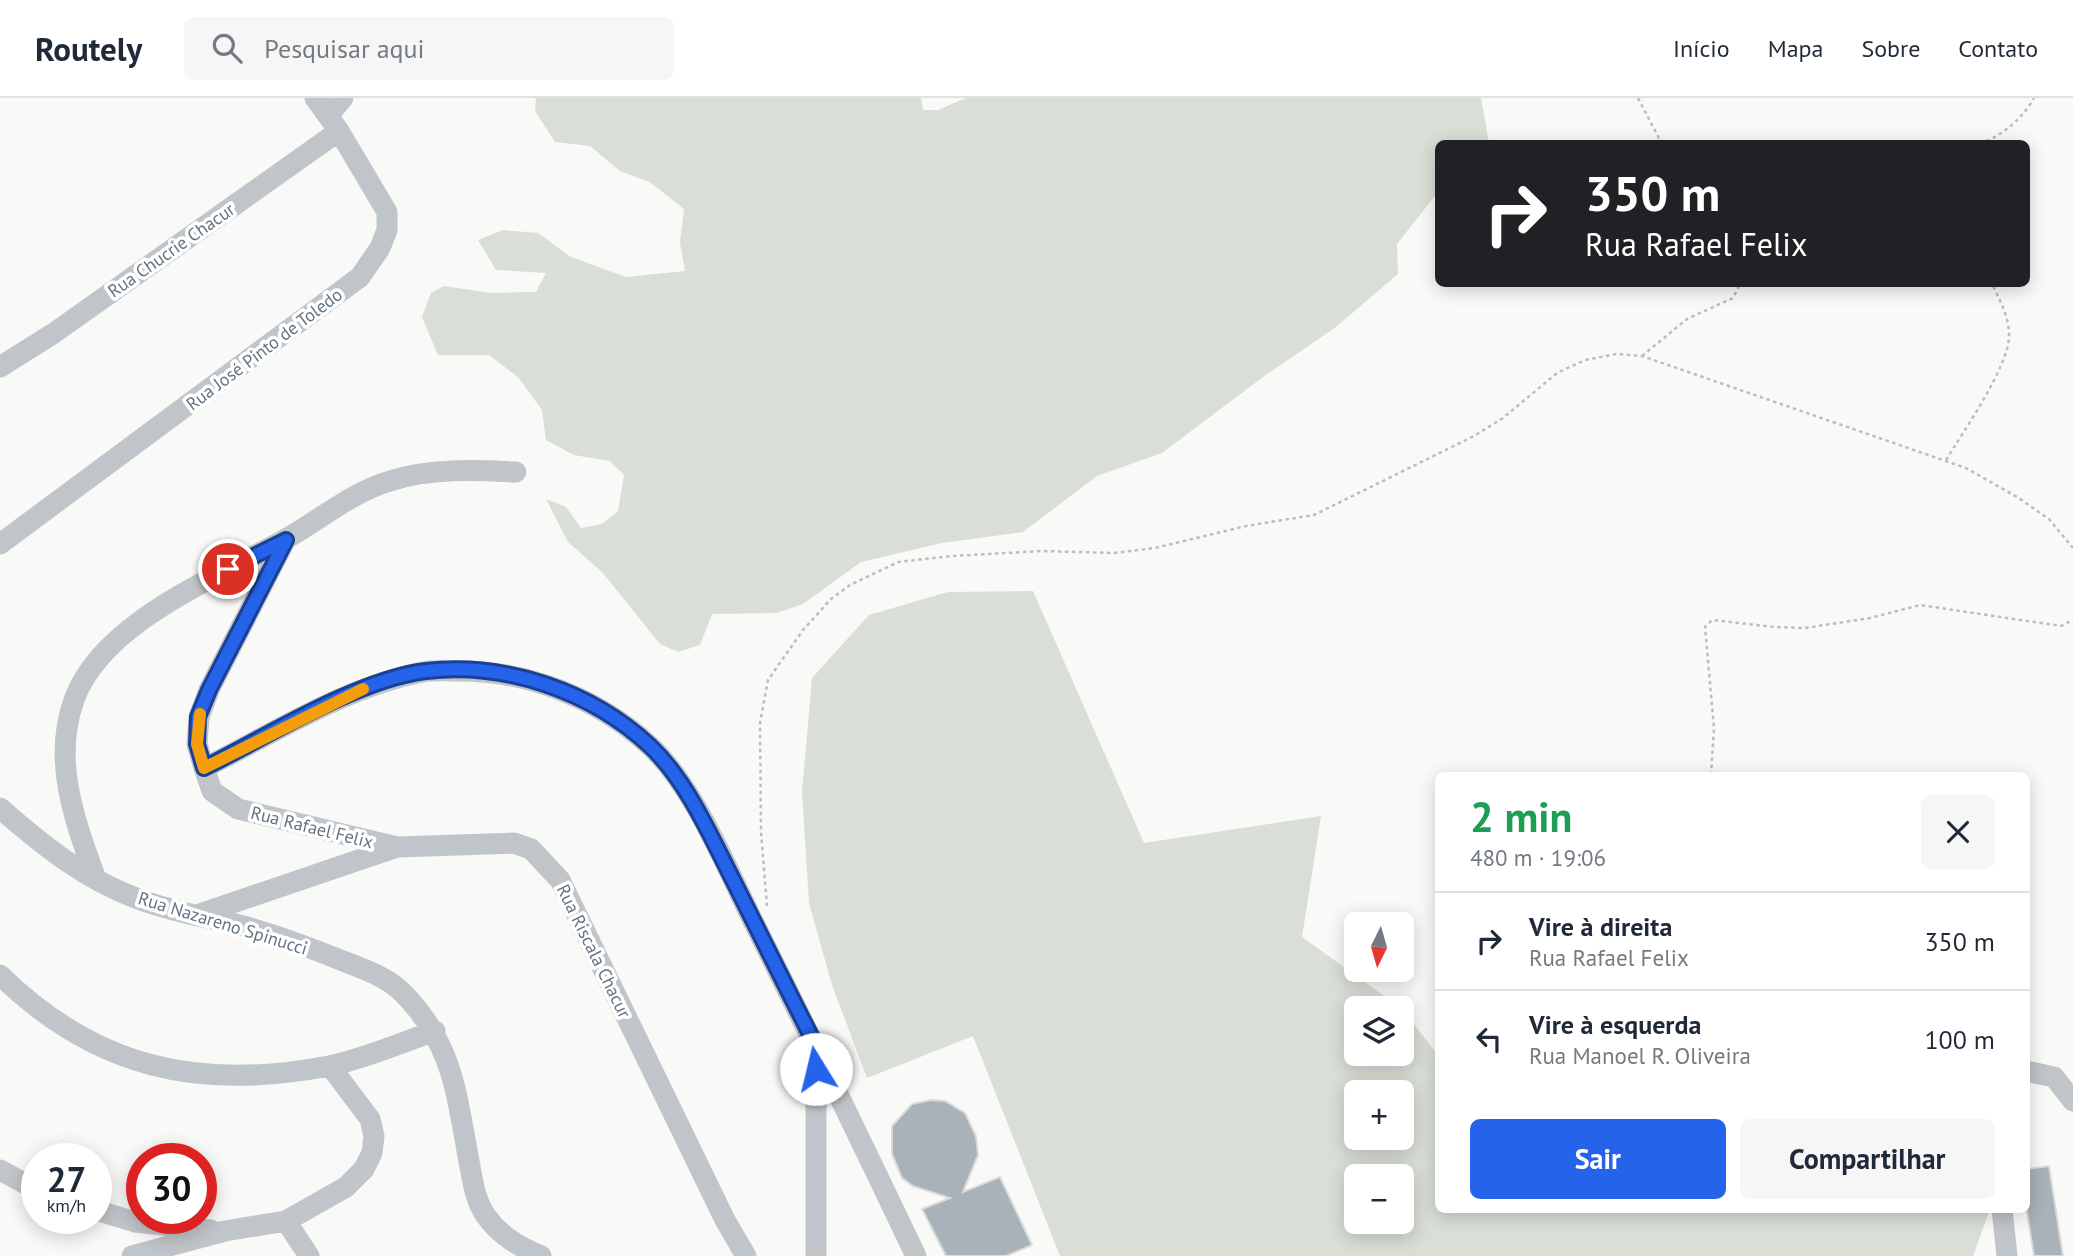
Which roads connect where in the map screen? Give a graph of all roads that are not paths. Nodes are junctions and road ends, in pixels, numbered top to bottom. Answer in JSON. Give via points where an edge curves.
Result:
{"nodes":[{"id":1,"x":315,"y":98,"type":"edge"},
{"id":2,"x":343,"y":98,"type":"edge"},
{"id":3,"x":333,"y":124,"type":"junction"},
{"id":4,"x":0,"y":367,"type":"edge"},
{"id":5,"x":516,"y":471,"type":"dead end"},
{"id":6,"x":286,"y":540,"type":"junction"},
{"id":7,"x":0,"y":544,"type":"edge"},
{"id":8,"x":204,"y":768,"type":"junction"},
{"id":9,"x":0,"y":808,"type":"edge"},
{"id":10,"x":397,"y":847,"type":"junction"},
{"id":11,"x":96,"y":879,"type":"junction"},
{"id":12,"x":197,"y":915,"type":"junction"},
{"id":13,"x":0,"y":975,"type":"edge"},
{"id":14,"x":435,"y":1031,"type":"junction"},
{"id":15,"x":816,"y":1046,"type":"junction"},
{"id":16,"x":330,"y":1066,"type":"junction"},
{"id":17,"x":2030,"y":1072,"type":"edge"},
{"id":18,"x":2073,"y":1101,"type":"edge"},
{"id":19,"x":0,"y":1170,"type":"edge"},
{"id":20,"x":21,"y":1181,"type":"edge"},
{"id":21,"x":2002,"y":1213,"type":"edge"},
{"id":22,"x":112,"y":1215,"type":"edge"},
{"id":23,"x":286,"y":1221,"type":"junction"},
{"id":24,"x":225,"y":1231,"type":"junction"},
{"id":25,"x":510,"y":1251,"type":"edge"},
{"id":26,"x":139,"y":1255,"type":"edge"},
{"id":27,"x":309,"y":1256,"type":"edge"},
{"id":28,"x":541,"y":1256,"type":"edge"},
{"id":29,"x":746,"y":1256,"type":"edge"},
{"id":30,"x":817,"y":1256,"type":"edge"},
{"id":31,"x":916,"y":1256,"type":"edge"},
{"id":32,"x":2007,"y":1256,"type":"edge"}],
"edges":[{"from":1,"to":3,"type":"street","name":"Rua José Pinto de Toledo"},
{"from":2,"to":3,"type":"street","name":"Rua Chucrie Chacur"},
{"from":3,"to":4,"type":"street","name":"Rua Chucrie Chacur","via":[[54,333]]},
{"from":3,"to":7,"type":"street","name":"Rua José Pinto de Toledo","via":[[387,212],[380,248],[360,277]]},
{"from":5,"to":6,"type":"street","via":[[429,473],[390,481],[353,495]]},
{"from":6,"to":8,"type":"street","name":"Rua Rafael Felix","via":[[198,717],[197,744]]},
{"from":6,"to":11,"type":"street","via":[[208,579],[127,631],[93,664],[74,700],[64,747],[68,792]]},
{"from":8,"to":10,"type":"street","name":"Rua Rafael Felix","via":[[212,791],[237,809]]},
{"from":8,"to":15,"type":"street","via":[[360,689],[425,671],[487,670],[535,680],[609,714],[651,747],[682,786]]},
{"from":9,"to":11,"type":"street","name":"Rua Nazareno Spinucci","via":[[44,846]]},
{"from":10,"to":12,"type":"street","name":"Rua Riscala Chacur"},
{"from":10,"to":29,"type":"street","name":"Rua Riscala Chacur","via":[[514,843],[531,849],[561,880]]},
{"from":11,"to":12,"type":"street","name":"Rua Nazareno Spinucci","via":[[141,900]]},
{"from":12,"to":14,"type":"street","name":"Rua Nazareno Spinucci","via":[[247,927],[375,973],[401,991]]},
{"from":13,"to":16,"type":"street","via":[[30,1005],[76,1036],[124,1057],[172,1070],[218,1075]]},
{"from":14,"to":16,"type":"street"},
{"from":14,"to":25,"type":"street","name":"Rua Nazareno Spinucci","via":[[452,1073],[476,1195]]},
{"from":15,"to":30,"type":"street"},
{"from":15,"to":31,"type":"street"},
{"from":16,"to":23,"type":"street","via":[[370,1119],[372,1153],[346,1187]]},
{"from":17,"to":18,"type":"street","via":[[2054,1077]]},
{"from":19,"to":20,"type":"street"},
{"from":21,"to":32,"type":"street"},
{"from":22,"to":24,"type":"street","via":[[135,1222]]},
{"from":23,"to":24,"type":"street"},
{"from":23,"to":27,"type":"street"},
{"from":24,"to":26,"type":"street"},
{"from":25,"to":28,"type":"street","name":"Rua Nazareno Spinucci"}]}
